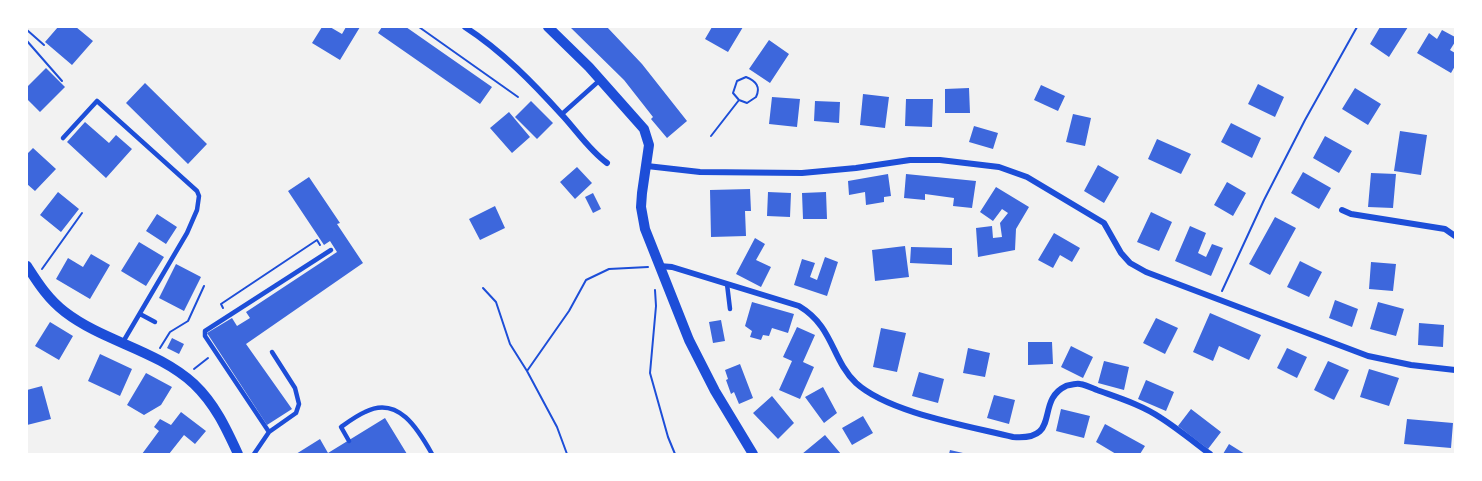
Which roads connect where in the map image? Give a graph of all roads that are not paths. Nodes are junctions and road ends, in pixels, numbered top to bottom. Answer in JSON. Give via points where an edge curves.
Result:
{"nodes":[{"id":1,"x":465,"y":27,"type":"edge"},
{"id":2,"x":548,"y":27,"type":"edge"},
{"id":3,"x":601,"y":79,"type":"junction"},
{"id":4,"x":561,"y":114,"type":"junction"},
{"id":5,"x":63,"y":138,"type":"dead end"},
{"id":6,"x":607,"y":163,"type":"dead end"},
{"id":7,"x":647,"y":166,"type":"junction"},
{"id":8,"x":1342,"y":210,"type":"dead end"},
{"id":9,"x":1455,"y":236,"type":"edge"},
{"id":10,"x":328,"y":251,"type":"road end"},
{"id":11,"x":27,"y":266,"type":"edge"},
{"id":12,"x":653,"y":267,"type":"junction"},
{"id":13,"x":728,"y":284,"type":"junction"},
{"id":14,"x":730,"y":309,"type":"dead end"},
{"id":15,"x":140,"y":314,"type":"junction"},
{"id":16,"x":155,"y":322,"type":"dead end"},
{"id":17,"x":123,"y":342,"type":"junction"},
{"id":18,"x":272,"y":352,"type":"dead end"},
{"id":19,"x":1455,"y":370,"type":"edge"},
{"id":20,"x":269,"y":432,"type":"junction"},
{"id":21,"x":349,"y":441,"type":"dead end"},
{"id":22,"x":238,"y":454,"type":"edge"},
{"id":23,"x":254,"y":454,"type":"edge"},
{"id":24,"x":432,"y":454,"type":"edge"},
{"id":25,"x":753,"y":454,"type":"edge"},
{"id":26,"x":1210,"y":454,"type":"edge"}],
"edges":[{"from":1,"to":4,"type":"street","via":[[501,54]]},
{"from":2,"to":3,"type":"street"},
{"from":3,"to":4,"type":"lane"},
{"from":3,"to":7,"type":"street","via":[[644,129],[649,145]]},
{"from":4,"to":6,"type":"street"},
{"from":5,"to":15,"type":"lane","via":[[97,101],[197,191],[197,210],[187,233]]},
{"from":7,"to":12,"type":"street","via":[[642,219]]},
{"from":7,"to":19,"type":"street","via":[[700,172],[802,173],[940,160],[999,167],[1027,177],[1104,223],[1121,253],[1146,272],[1368,356]]},
{"from":8,"to":9,"type":"street","via":[[1445,229]]},
{"from":10,"to":20,"type":"lane","via":[[205,331]]},
{"from":11,"to":17,"type":"street","via":[[42,289],[67,314]]},
{"from":12,"to":13,"type":"street","via":[[672,267]]},
{"from":12,"to":25,"type":"street","via":[[715,391]]},
{"from":13,"to":14,"type":"lane"},
{"from":13,"to":26,"type":"street","via":[[810,313],[827,333],[844,368],[856,382],[893,404],[1029,438],[1043,428],[1058,392],[1079,384],[1161,417]]},
{"from":15,"to":16,"type":"lane"},
{"from":15,"to":17,"type":"lane"},
{"from":17,"to":22,"type":"street","via":[[194,384],[213,406]]},
{"from":18,"to":20,"type":"lane","via":[[295,388],[299,404],[296,413]]},
{"from":20,"to":23,"type":"lane"},
{"from":21,"to":24,"type":"lane","via":[[340,427],[366,411],[391,408],[409,419]]}]}
